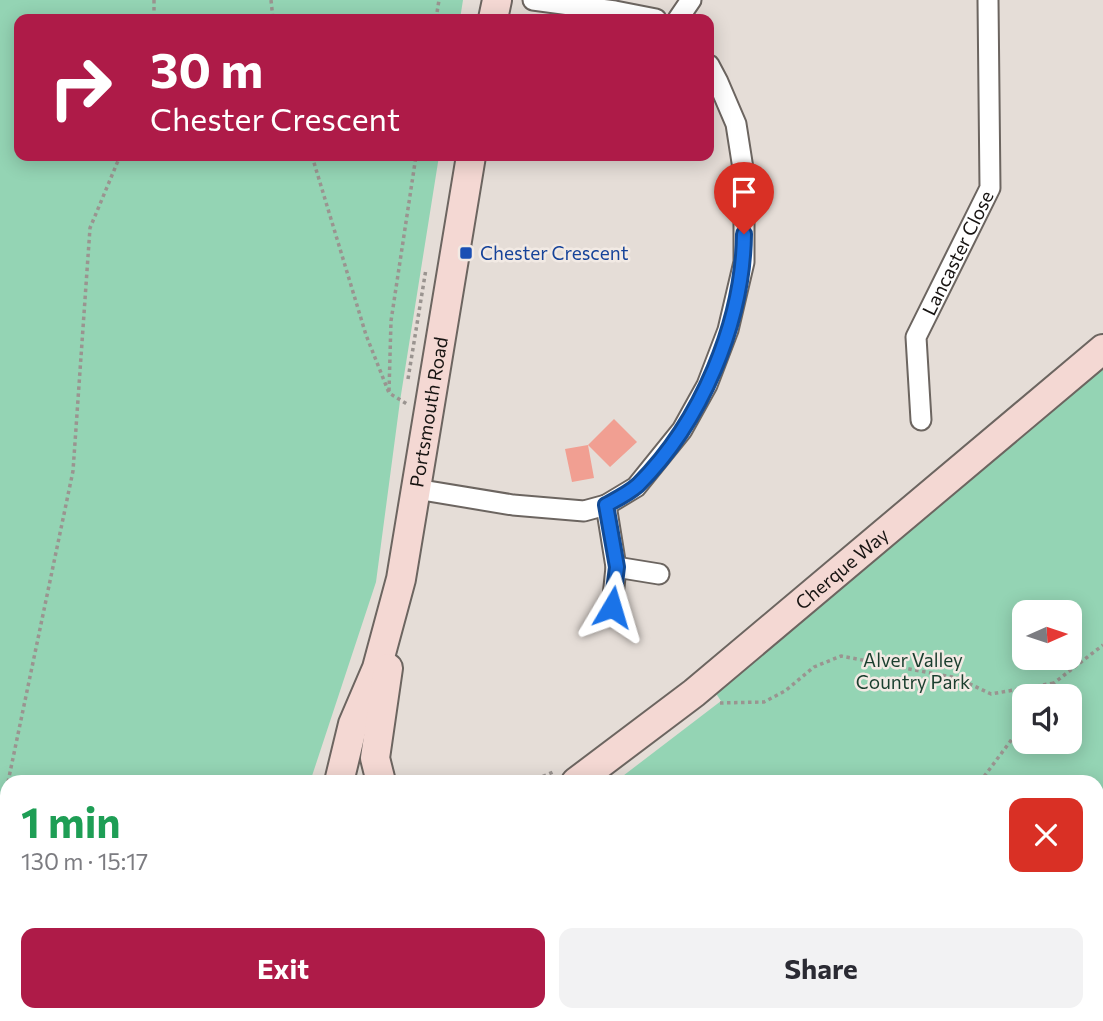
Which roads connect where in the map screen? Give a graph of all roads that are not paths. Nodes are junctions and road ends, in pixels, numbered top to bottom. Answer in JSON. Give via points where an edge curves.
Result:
{"nodes":[{"id":1,"x":533,"y":0,"type":"edge"},
{"id":2,"x":988,"y":0,"type":"edge"},
{"id":3,"x":630,"y":14,"type":"edge"},
{"id":4,"x":714,"y":74,"type":"edge"},
{"id":5,"x":470,"y":161,"type":"edge"},
{"id":6,"x":1103,"y":349,"type":"edge"},
{"id":7,"x":921,"y":420,"type":"dead end"},
{"id":8,"x":416,"y":489,"type":"junction"},
{"id":9,"x":606,"y":505,"type":"junction"},
{"id":10,"x":617,"y":567,"type":"junction"},
{"id":11,"x":659,"y":574,"type":"dead end"},
{"id":12,"x":401,"y":579,"type":"junction"},
{"id":13,"x":612,"y":607,"type":"dead end"},
{"id":14,"x":377,"y":668,"type":"junction"},
{"id":15,"x":341,"y":775,"type":"edge"},
{"id":16,"x":363,"y":775,"type":"edge"},
{"id":17,"x":379,"y":775,"type":"edge"},
{"id":18,"x":585,"y":775,"type":"edge"}],
"edges":[{"from":1,"to":3,"type":"street"},
{"from":2,"to":7,"type":"street","name":"Lancaster Close","via":[[990,188],[916,337]]},
{"from":4,"to":9,"type":"street","via":[[736,124],[744,175],[744,262],[728,330],[707,385],[682,430],[636,487]]},
{"from":5,"to":8,"type":"street","name":"Portsmouth Road"},
{"from":6,"to":18,"type":"street","name":"Cherque Way","via":[[694,693]]},
{"from":8,"to":9,"type":"street","via":[[554,510],[584,511]]},
{"from":8,"to":12,"type":"street","name":"Portsmouth Road"},
{"from":9,"to":10,"type":"street"},
{"from":10,"to":11,"type":"street"},
{"from":10,"to":13,"type":"street"},
{"from":12,"to":14,"type":"street","name":"Portsmouth Road"},
{"from":12,"to":17,"type":"street","via":[[375,758]]},
{"from":14,"to":15,"type":"street","name":"Portsmouth Road","via":[[353,724]]},
{"from":14,"to":16,"type":"street","name":"Portsmouth Road"}]}
